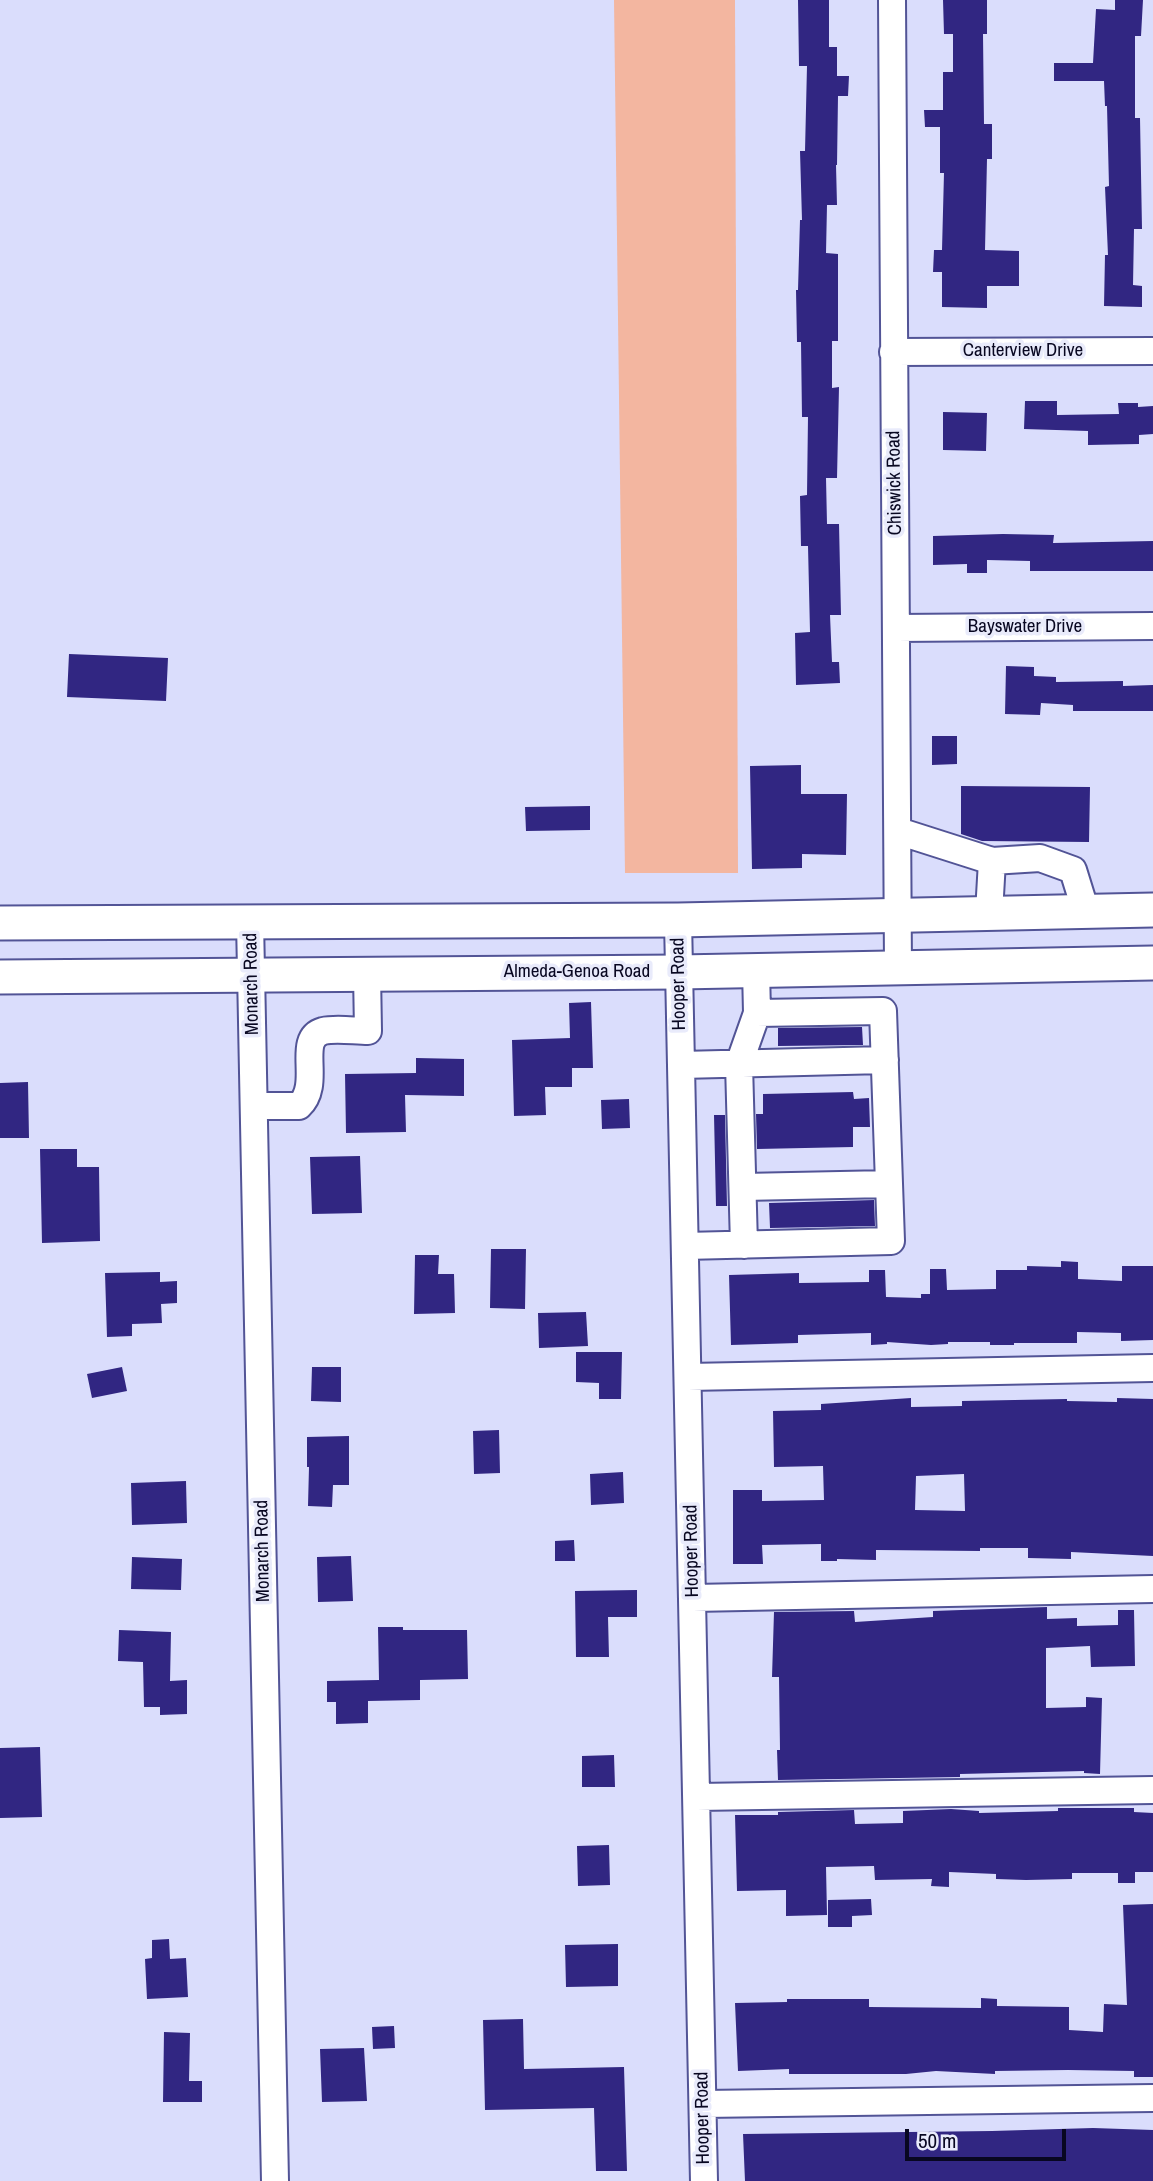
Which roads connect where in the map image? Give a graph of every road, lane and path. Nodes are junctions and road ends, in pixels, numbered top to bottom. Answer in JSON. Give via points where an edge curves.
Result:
{"nodes":[{"id":1,"x":892,"y":0,"type":"edge"},
{"id":2,"x":1153,"y":351,"type":"edge"},
{"id":3,"x":893,"y":352,"type":"junction"},
{"id":4,"x":1153,"y":626,"type":"edge"},
{"id":5,"x":896,"y":628,"type":"junction"},
{"id":6,"x":898,"y":831,"type":"junction"},
{"id":7,"x":992,"y":861,"type":"junction"},
{"id":8,"x":1153,"y":910,"type":"edge"},
{"id":9,"x":1086,"y":912,"type":"junction"},
{"id":10,"x":989,"y":913,"type":"junction"},
{"id":11,"x":899,"y":915,"type":"junction"},
{"id":12,"x":678,"y":920,"type":"junction"},
{"id":13,"x":250,"y":921,"type":"junction"},
{"id":14,"x":0,"y":923,"type":"edge"},
{"id":15,"x":1153,"y":963,"type":"edge"},
{"id":16,"x":898,"y":966,"type":"junction"},
{"id":17,"x":835,"y":967,"type":"junction"},
{"id":18,"x":756,"y":969,"type":"junction"},
{"id":19,"x":678,"y":972,"type":"junction"},
{"id":20,"x":252,"y":973,"type":"junction"},
{"id":21,"x":367,"y":973,"type":"junction"},
{"id":22,"x":0,"y":976,"type":"edge"},
{"id":23,"x":836,"y":1012,"type":"junction"},
{"id":24,"x":757,"y":1013,"type":"junction"},
{"id":25,"x":885,"y":1060,"type":"junction"},
{"id":26,"x":739,"y":1063,"type":"junction"},
{"id":27,"x":681,"y":1065,"type":"junction"},
{"id":28,"x":254,"y":1105,"type":"junction"},
{"id":29,"x":889,"y":1184,"type":"junction"},
{"id":30,"x":743,"y":1187,"type":"junction"},
{"id":31,"x":744,"y":1245,"type":"junction"},
{"id":32,"x":685,"y":1247,"type":"junction"},
{"id":33,"x":1153,"y":1368,"type":"edge"},
{"id":34,"x":688,"y":1377,"type":"junction"},
{"id":35,"x":1153,"y":1589,"type":"edge"},
{"id":36,"x":693,"y":1598,"type":"junction"},
{"id":37,"x":1153,"y":1790,"type":"edge"},
{"id":38,"x":697,"y":1797,"type":"junction"},
{"id":39,"x":1153,"y":2098,"type":"edge"},
{"id":40,"x":703,"y":2104,"type":"junction"},
{"id":41,"x":275,"y":2181,"type":"edge"},
{"id":42,"x":705,"y":2181,"type":"edge"}],
"edges":[{"from":1,"to":3,"type":"street","name":"Chiswick Road"},
{"from":2,"to":3,"type":"street","name":"Canterview Drive"},
{"from":3,"to":5,"type":"street","name":"Chiswick Road"},
{"from":4,"to":5,"type":"street","name":"Bayswater Drive"},
{"from":5,"to":6,"type":"street","name":"Chiswick Road"},
{"from":6,"to":7,"type":"street"},
{"from":6,"to":11,"type":"street","name":"Chiswick Road"},
{"from":7,"to":9,"type":"street","via":[[1040,858],[1073,870]]},
{"from":7,"to":10,"type":"street"},
{"from":8,"to":9,"type":"main road"},
{"from":9,"to":10,"type":"main road"},
{"from":10,"to":11,"type":"main road"},
{"from":11,"to":12,"type":"main road"},
{"from":11,"to":16,"type":"street","name":"Chiswick Road"},
{"from":12,"to":13,"type":"main road"},
{"from":12,"to":19,"type":"street","name":"Hooper Road"},
{"from":13,"to":14,"type":"main road"},
{"from":13,"to":20,"type":"street","name":"Monarch Road"},
{"from":15,"to":16,"type":"main road","name":"Almeda-Genoa Road"},
{"from":16,"to":17,"type":"main road","name":"Almeda-Genoa Road"},
{"from":17,"to":18,"type":"main road","name":"Almeda-Genoa Road"},
{"from":17,"to":23,"type":"street"},
{"from":18,"to":19,"type":"main road","name":"Almeda-Genoa Road"},
{"from":18,"to":24,"type":"street"},
{"from":19,"to":21,"type":"main road","name":"Almeda-Genoa Road"},
{"from":19,"to":27,"type":"street","name":"Hooper Road"},
{"from":20,"to":21,"type":"main road","name":"Almeda-Genoa Road"},
{"from":20,"to":22,"type":"main road","name":"Almeda-Genoa Road"},
{"from":20,"to":28,"type":"street","name":"Monarch Road"},
{"from":21,"to":28,"type":"street","via":[[368,1031],[323,1031],[309,1046],[307,1099],[299,1105]]},
{"from":23,"to":24,"type":"street"},
{"from":23,"to":25,"type":"street","via":[[883,1011]]},
{"from":24,"to":26,"type":"street"},
{"from":25,"to":26,"type":"street"},
{"from":25,"to":29,"type":"street"},
{"from":26,"to":27,"type":"street"},
{"from":26,"to":30,"type":"street"},
{"from":27,"to":32,"type":"street","name":"Hooper Road"},
{"from":28,"to":41,"type":"street","name":"Monarch Road"},
{"from":29,"to":30,"type":"street"},
{"from":29,"to":31,"type":"street","via":[[891,1241]]},
{"from":30,"to":31,"type":"street"},
{"from":31,"to":32,"type":"street"},
{"from":32,"to":34,"type":"street","name":"Hooper Road"},
{"from":33,"to":34,"type":"street"},
{"from":34,"to":36,"type":"street","name":"Hooper Road"},
{"from":35,"to":36,"type":"street"},
{"from":36,"to":38,"type":"street","name":"Hooper Road"},
{"from":37,"to":38,"type":"street"},
{"from":38,"to":40,"type":"street","name":"Hooper Road"},
{"from":39,"to":40,"type":"street"},
{"from":40,"to":42,"type":"street","name":"Hooper Road"}]}
